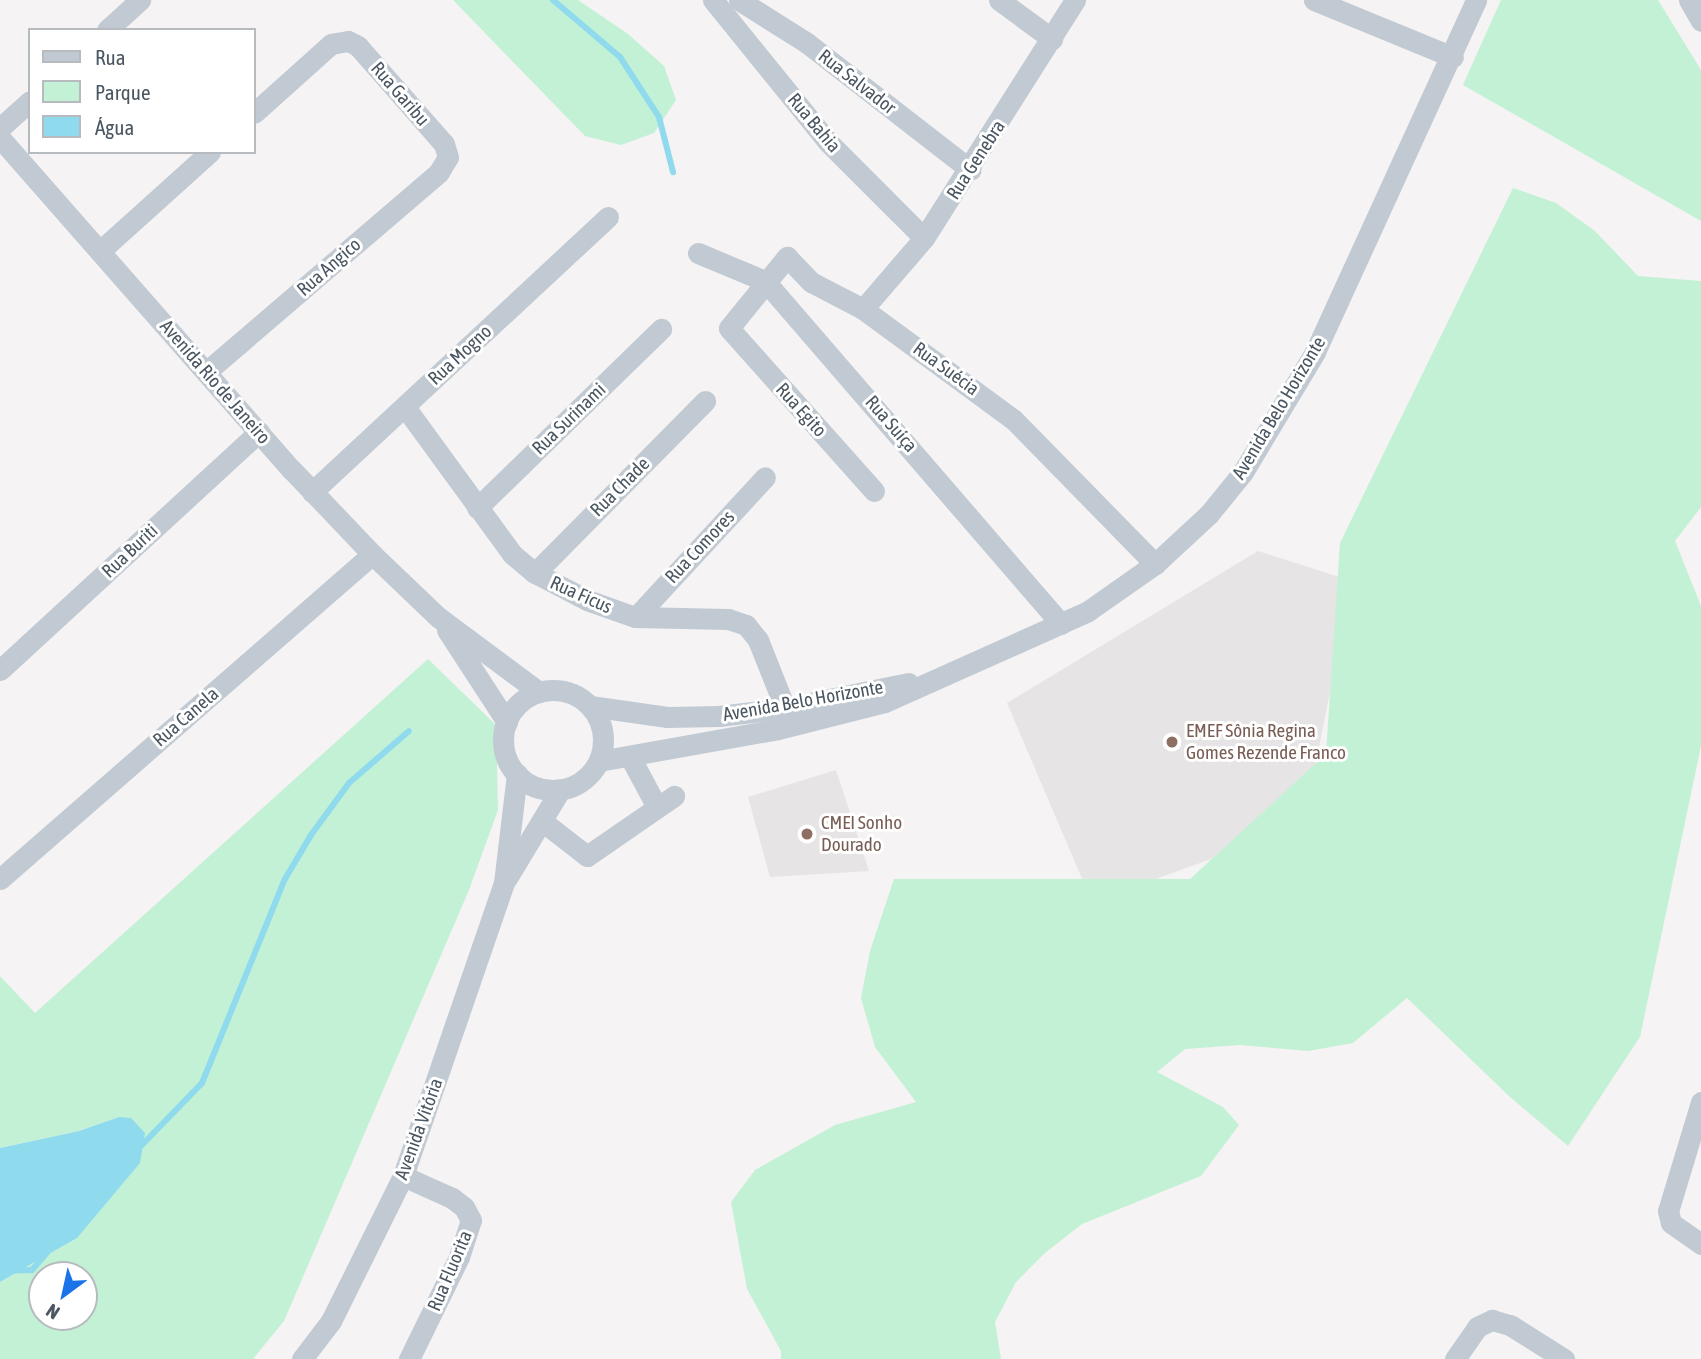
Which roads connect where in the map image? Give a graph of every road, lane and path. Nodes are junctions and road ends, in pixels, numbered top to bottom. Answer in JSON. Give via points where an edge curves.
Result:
{"nodes":[{"id":1,"x":140,"y":0,"type":"edge"},
{"id":2,"x":713,"y":0,"type":"edge"},
{"id":3,"x":739,"y":0,"type":"edge"},
{"id":4,"x":999,"y":0,"type":"edge"},
{"id":5,"x":1075,"y":0,"type":"edge"},
{"id":6,"x":1314,"y":0,"type":"edge"},
{"id":7,"x":1476,"y":0,"type":"edge"},
{"id":8,"x":1689,"y":0,"type":"edge"},
{"id":9,"x":1701,"y":21,"type":"edge"},
{"id":10,"x":109,"y":28,"type":"edge"},
{"id":11,"x":1052,"y":39,"type":"junction"},
{"id":12,"x":1453,"y":57,"type":"junction"},
{"id":13,"x":28,"y":103,"type":"edge"},
{"id":14,"x":256,"y":111,"type":"edge"},
{"id":15,"x":0,"y":128,"type":"edge"},
{"id":16,"x":0,"y":138,"type":"edge"},
{"id":17,"x":208,"y":154,"type":"edge"},
{"id":18,"x":448,"y":158,"type":"joint"},
{"id":19,"x":971,"y":170,"type":"junction"},
{"id":20,"x":608,"y":217,"type":"dead end"},
{"id":21,"x":924,"y":238,"type":"junction"},
{"id":22,"x":100,"y":251,"type":"junction"},
{"id":23,"x":698,"y":253,"type":"dead end"},
{"id":24,"x":765,"y":281,"type":"junction"},
{"id":25,"x":863,"y":309,"type":"junction"},
{"id":26,"x":729,"y":328,"type":"joint"},
{"id":27,"x":660,"y":329,"type":"dead end"},
{"id":28,"x":206,"y":372,"type":"junction"},
{"id":29,"x":705,"y":401,"type":"dead end"},
{"id":30,"x":405,"y":407,"type":"junction"},
{"id":31,"x":259,"y":432,"type":"junction"},
{"id":32,"x":765,"y":477,"type":"dead end"},
{"id":33,"x":874,"y":491,"type":"dead end"},
{"id":34,"x":312,"y":492,"type":"junction"},
{"id":35,"x":477,"y":508,"type":"junction"},
{"id":36,"x":372,"y":554,"type":"junction"},
{"id":37,"x":1155,"y":564,"type":"junction"},
{"id":38,"x":535,"y":573,"type":"junction"},
{"id":39,"x":438,"y":617,"type":"junction"},
{"id":40,"x":636,"y":617,"type":"junction"},
{"id":41,"x":1061,"y":624,"type":"junction"},
{"id":42,"x":0,"y":670,"type":"edge"},
{"id":43,"x":932,"y":679,"type":"junction"},
{"id":44,"x":539,"y":692,"type":"junction"},
{"id":45,"x":590,"y":706,"type":"junction"},
{"id":46,"x":785,"y":708,"type":"junction"},
{"id":47,"x":506,"y":722,"type":"junction"},
{"id":48,"x":631,"y":757,"type":"junction"},
{"id":49,"x":599,"y":761,"type":"junction"},
{"id":50,"x":517,"y":774,"type":"junction"},
{"id":51,"x":560,"y":790,"type":"junction"},
{"id":52,"x":542,"y":821,"type":"junction"},
{"id":53,"x":0,"y":879,"type":"edge"},
{"id":54,"x":504,"y":883,"type":"junction"},
{"id":55,"x":1701,"y":1102,"type":"edge"},
{"id":56,"x":404,"y":1176,"type":"junction"},
{"id":57,"x":1695,"y":1240,"type":"edge"},
{"id":58,"x":302,"y":1359,"type":"edge"},
{"id":59,"x":409,"y":1359,"type":"edge"},
{"id":60,"x":1455,"y":1359,"type":"edge"},
{"id":61,"x":1564,"y":1359,"type":"edge"}],
"edges":[{"from":1,"to":10,"type":"street"},
{"from":2,"to":21,"type":"street","name":"Rua Bahia","via":[[827,141]]},
{"from":3,"to":19,"type":"street","name":"Rua Salvador","via":[[807,43]]},
{"from":4,"to":11,"type":"street"},
{"from":5,"to":11,"type":"street","name":"Rua Genebra"},
{"from":6,"to":12,"type":"street"},
{"from":7,"to":12,"type":"street","name":"Avenida Belo Horizonte"},
{"from":8,"to":9,"type":"street"},
{"from":11,"to":19,"type":"street","name":"Rua Genebra"},
{"from":12,"to":37,"type":"street","name":"Avenida Belo Horizonte","via":[[1315,352],[1283,409],[1243,472],[1209,514]]},
{"from":13,"to":15,"type":"street"},
{"from":14,"to":18,"type":"street","name":"Rua Garibu","via":[[324,49],[341,40],[358,46],[444,144]]},
{"from":16,"to":22,"type":"street","name":"Avenida Rio de Janeiro"},
{"from":17,"to":22,"type":"street"},
{"from":18,"to":28,"type":"street","name":"Rua Angico","via":[[439,172]]},
{"from":19,"to":21,"type":"street","name":"Rua Genebra"},
{"from":20,"to":30,"type":"street","name":"Rua Mogno"},
{"from":21,"to":25,"type":"street","name":"Rua Genebra"},
{"from":22,"to":28,"type":"street","name":"Avenida Rio de Janeiro"},
{"from":23,"to":24,"type":"street","name":"Rua Suíça"},
{"from":24,"to":25,"type":"street","name":"Rua Suécia","via":[[787,257],[811,282]]},
{"from":24,"to":26,"type":"street","name":"Rua Suécia"},
{"from":24,"to":41,"type":"street","name":"Rua Suíça"},
{"from":25,"to":37,"type":"street","name":"Rua Suécia","via":[[1014,420]]},
{"from":26,"to":33,"type":"street","name":"Rua Egito"},
{"from":27,"to":35,"type":"street","name":"Rua Surinami"},
{"from":28,"to":31,"type":"street","name":"Avenida Rio de Janeiro"},
{"from":29,"to":38,"type":"street","name":"Rua Chade"},
{"from":30,"to":34,"type":"street","name":"Rua Mogno"},
{"from":30,"to":35,"type":"street","name":"Rua Ficus"},
{"from":31,"to":34,"type":"street","name":"Avenida Rio de Janeiro"},
{"from":31,"to":42,"type":"street","name":"Rua Buriti"},
{"from":32,"to":40,"type":"street","name":"Rua Comores"},
{"from":34,"to":36,"type":"street","name":"Avenida Rio de Janeiro"},
{"from":35,"to":38,"type":"street","name":"Rua Ficus","via":[[512,554]]},
{"from":36,"to":39,"type":"street","name":"Avenida Rio de Janeiro"},
{"from":36,"to":53,"type":"street","name":"Rua Canela"},
{"from":37,"to":41,"type":"street","name":"Avenida Belo Horizonte"},
{"from":38,"to":40,"type":"street","name":"Rua Ficus","via":[[587,600]]},
{"from":39,"to":44,"type":"street","name":"Avenida Rio de Janeiro"},
{"from":39,"to":47,"type":"street","name":"Avenida Rio de Janeiro"},
{"from":40,"to":46,"type":"street","name":"Rua Ficus","via":[[728,619],[746,625],[758,640]]},
{"from":41,"to":43,"type":"street","name":"Avenida Belo Horizonte"},
{"from":43,"to":46,"type":"street","name":"Avenida Belo Horizonte"},
{"from":43,"to":48,"type":"street","name":"Avenida Belo Horizonte","via":[[885,702],[844,714]]},
{"from":44,"to":45,"type":"street","via":[[567,692]]},
{"from":44,"to":47,"type":"street","via":[[519,703]]},
{"from":45,"to":46,"type":"street","name":"Avenida Belo Horizonte","via":[[667,717]]},
{"from":45,"to":49,"type":"street","via":[[603,733]]},
{"from":47,"to":50,"type":"street","via":[[504,750]]},
{"from":48,"to":49,"type":"street","name":"Avenida Belo Horizonte"},
{"from":48,"to":52,"type":"street","via":[[665,802],[587,856]]},
{"from":49,"to":51,"type":"street","via":[[583,780]]},
{"from":50,"to":51,"type":"street","via":[[537,787]]},
{"from":50,"to":54,"type":"street","name":"Avenida Vitória"},
{"from":51,"to":52,"type":"street","name":"Avenida Vitória"},
{"from":52,"to":54,"type":"street","name":"Avenida Vitória"},
{"from":54,"to":56,"type":"street","name":"Avenida Vitória"},
{"from":55,"to":57,"type":"street","via":[[1668,1211],[1671,1223]]},
{"from":56,"to":58,"type":"street","name":"Avenida Vitória","via":[[331,1321]]},
{"from":56,"to":59,"type":"street","name":"Rua Fluorita","via":[[452,1198],[471,1220]]},
{"from":60,"to":61,"type":"street","via":[[1477,1327],[1492,1320],[1518,1329]]}]}
